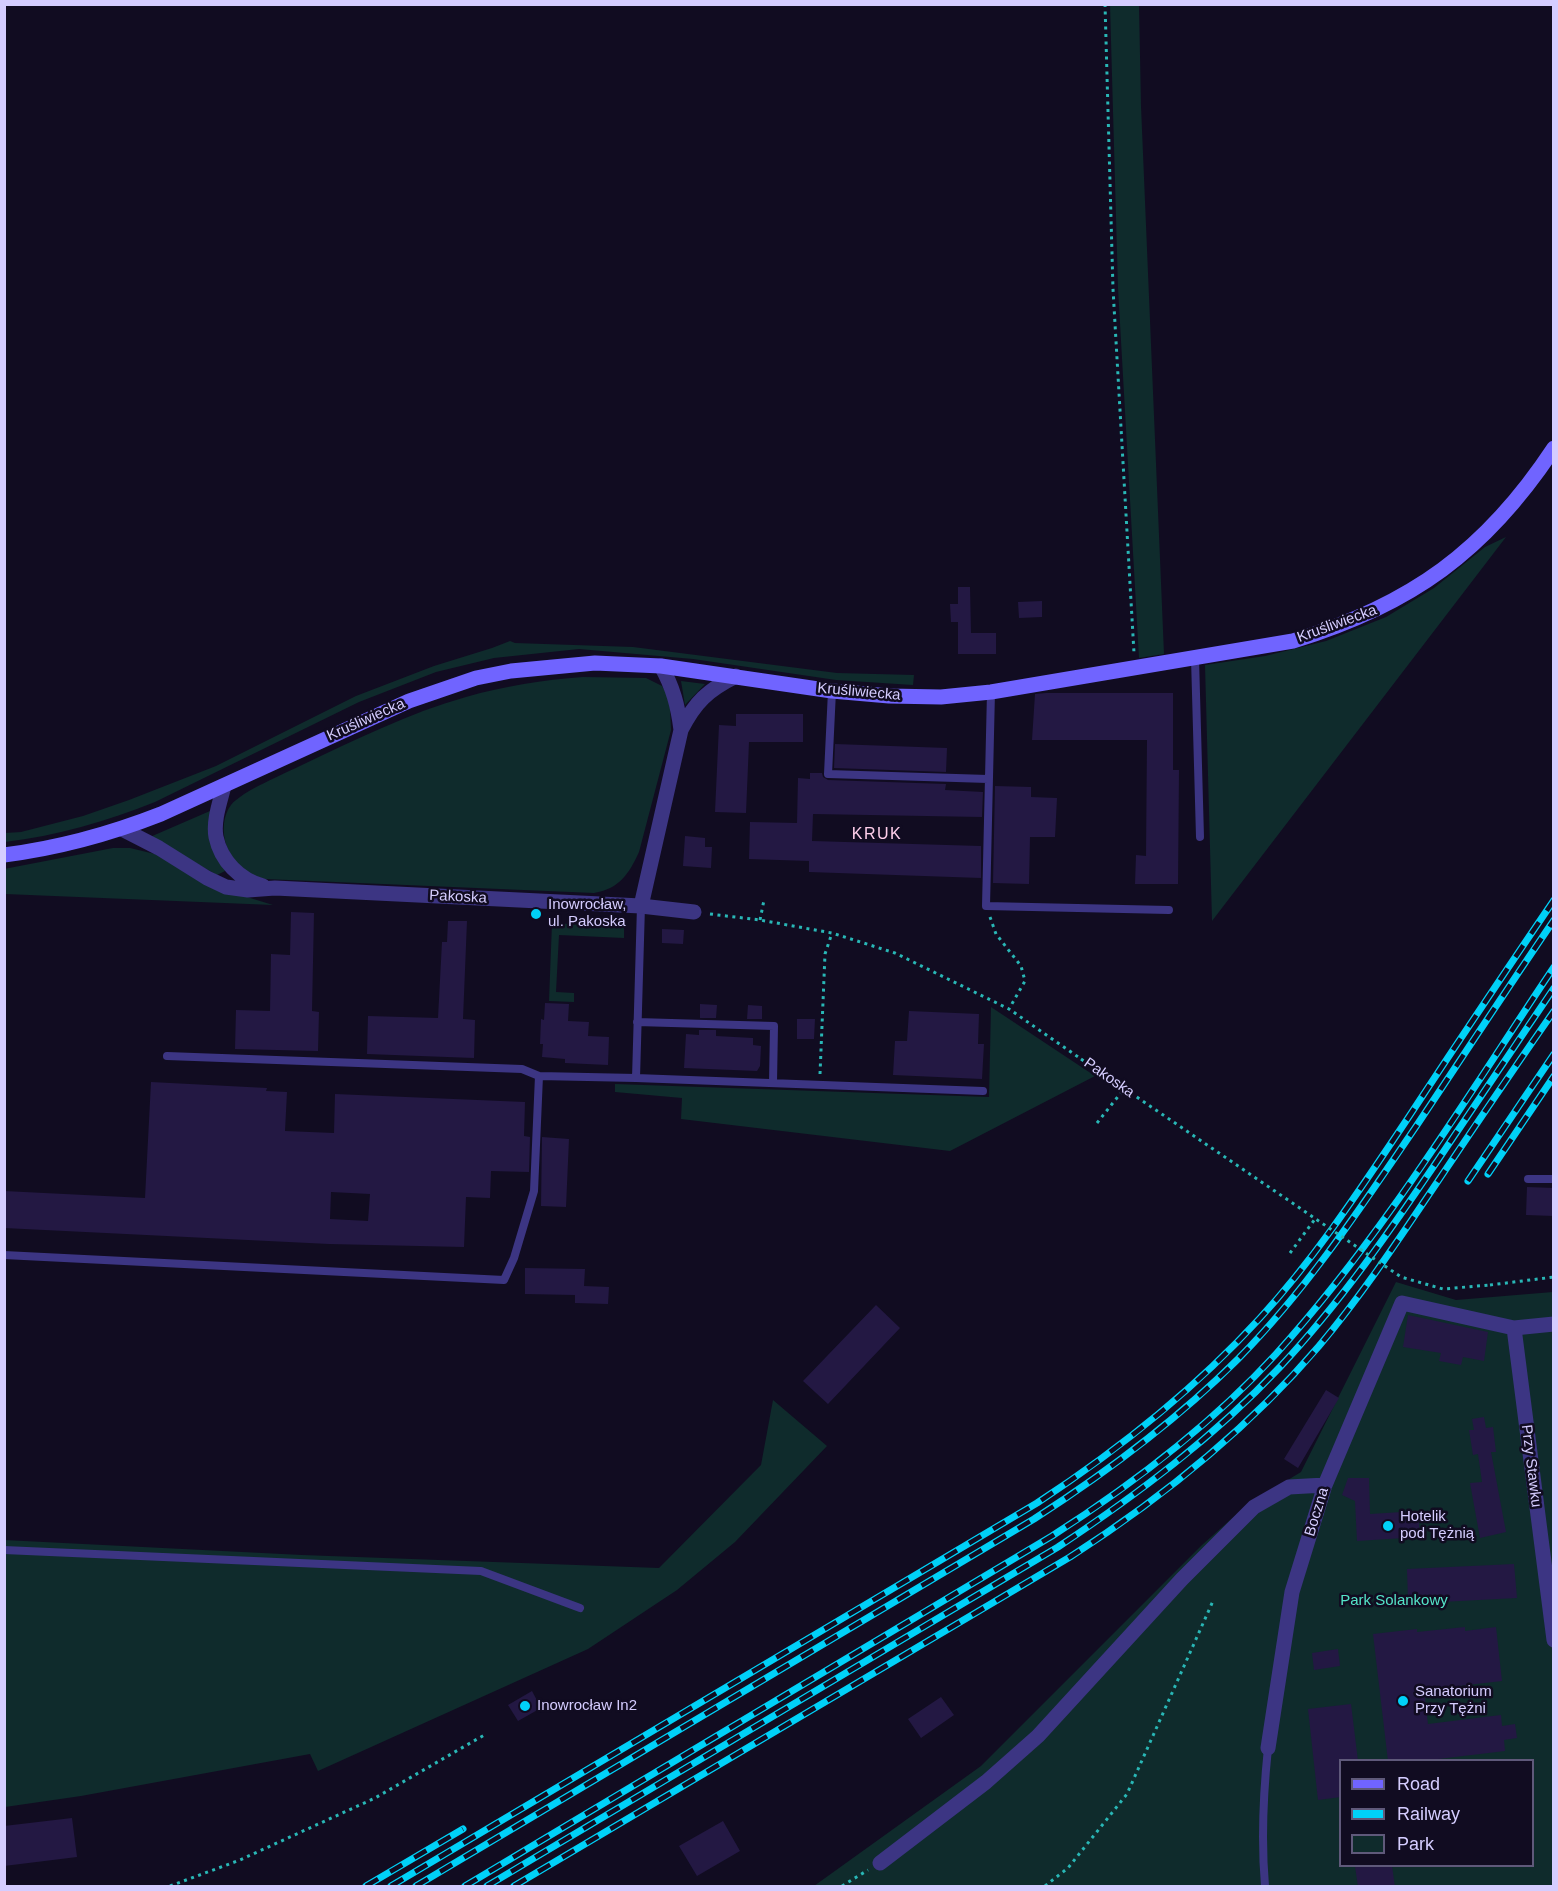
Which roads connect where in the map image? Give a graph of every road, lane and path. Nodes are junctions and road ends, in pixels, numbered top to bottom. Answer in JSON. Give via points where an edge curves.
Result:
{"nodes":[{"id":1,"x":1105,"y":4,"type":"edge"},
{"id":2,"x":1554,"y":448,"type":"edge"},
{"id":3,"x":1195,"y":658,"type":"junction"},
{"id":4,"x":661,"y":666,"type":"junction"},
{"id":5,"x":1135,"y":669,"type":"junction"},
{"id":6,"x":736,"y":676,"type":"junction"},
{"id":7,"x":832,"y":691,"type":"junction"},
{"id":8,"x":992,"y":692,"type":"junction"},
{"id":9,"x":681,"y":730,"type":"junction"},
{"id":10,"x":988,"y":779,"type":"junction"},
{"id":11,"x":224,"y":786,"type":"junction"},
{"id":12,"x":122,"y":830,"type":"junction"},
{"id":13,"x":1200,"y":837,"type":"dead end"},
{"id":14,"x":4,"y":855,"type":"edge"},
{"id":15,"x":274,"y":888,"type":"junction"},
{"id":16,"x":764,"y":900,"type":"dead end"},
{"id":17,"x":640,"y":906,"type":"junction"},
{"id":18,"x":986,"y":906,"type":"junction"},
{"id":19,"x":1169,"y":910,"type":"dead end"},
{"id":20,"x":694,"y":912,"type":"joint"},
{"id":21,"x":760,"y":920,"type":"junction"},
{"id":22,"x":832,"y":933,"type":"junction"},
{"id":23,"x":1009,"y":1009,"type":"junction"},
{"id":24,"x":637,"y":1022,"type":"junction"},
{"id":25,"x":167,"y":1056,"type":"dead end"},
{"id":26,"x":539,"y":1076,"type":"junction"},
{"id":27,"x":636,"y":1078,"type":"junction"},
{"id":28,"x":773,"y":1083,"type":"junction"},
{"id":29,"x":819,"y":1084,"type":"junction"},
{"id":30,"x":1124,"y":1089,"type":"junction"},
{"id":31,"x":983,"y":1091,"type":"dead end"},
{"id":32,"x":1097,"y":1123,"type":"dead end"},
{"id":33,"x":1528,"y":1179,"type":"dead end"},
{"id":34,"x":1554,"y":1179,"type":"edge"},
{"id":35,"x":1315,"y":1219,"type":"junction"},
{"id":36,"x":1290,"y":1253,"type":"dead end"},
{"id":37,"x":4,"y":1255,"type":"edge"},
{"id":38,"x":1554,"y":1277,"type":"edge"},
{"id":39,"x":1554,"y":1324,"type":"edge"},
{"id":40,"x":1514,"y":1328,"type":"junction"},
{"id":41,"x":1325,"y":1485,"type":"junction"},
{"id":42,"x":4,"y":1550,"type":"edge"},
{"id":43,"x":1213,"y":1601,"type":"dead end"},
{"id":44,"x":580,"y":1608,"type":"dead end"},
{"id":45,"x":1554,"y":1640,"type":"edge"},
{"id":46,"x":486,"y":1734,"type":"dead end"},
{"id":47,"x":1268,"y":1748,"type":"joint"},
{"id":48,"x":883,"y":1866,"type":"joint"},
{"id":49,"x":170,"y":1887,"type":"edge"},
{"id":50,"x":842,"y":1887,"type":"edge"},
{"id":51,"x":1045,"y":1887,"type":"edge"},
{"id":52,"x":1265,"y":1887,"type":"edge"}],
"edges":[{"from":1,"to":5,"type":"path","via":[[1113,289]]},
{"from":2,"to":3,"type":"main road","name":"Kruśliwiecka","via":[[1508,510],[1429,581],[1379,609],[1325,631],[1261,648]]},
{"from":3,"to":5,"type":"main road","name":"Kruśliwiecka"},
{"from":3,"to":13,"type":"lane"},
{"from":4,"to":6,"type":"main road","name":"Kruśliwiecka"},
{"from":4,"to":9,"type":"street","via":[[677,701]]},
{"from":4,"to":11,"type":"main road","name":"Kruśliwiecka","via":[[595,663],[476,678],[409,700]]},
{"from":5,"to":8,"type":"main road","name":"Kruśliwiecka"},
{"from":6,"to":7,"type":"main road","name":"Kruśliwiecka"},
{"from":6,"to":9,"type":"street","via":[[716,686],[696,705]]},
{"from":7,"to":8,"type":"main road","name":"Kruśliwiecka","via":[[941,697]]},
{"from":7,"to":10,"type":"lane","via":[[828,774]]},
{"from":8,"to":10,"type":"lane"},
{"from":9,"to":17,"type":"street"},
{"from":10,"to":18,"type":"lane"},
{"from":11,"to":12,"type":"main road","name":"Kruśliwiecka"},
{"from":11,"to":15,"type":"street","name":"Pakoska","via":[[216,824],[219,848],[242,878]]},
{"from":12,"to":14,"type":"main road","via":[[58,847]]},
{"from":12,"to":15,"type":"street","name":"Pakoska","via":[[226,887]]},
{"from":15,"to":17,"type":"street","name":"Pakoska"},
{"from":16,"to":21,"type":"path"},
{"from":17,"to":20,"type":"street","name":"Pakoska"},
{"from":17,"to":24,"type":"lane"},
{"from":18,"to":19,"type":"lane"},
{"from":18,"to":23,"type":"path","via":[[996,934],[1021,966],[1025,981]]},
{"from":20,"to":21,"type":"path","name":"Pakoska"},
{"from":21,"to":22,"type":"path","name":"Pakoska"},
{"from":22,"to":23,"type":"path","name":"Pakoska","via":[[895,953]]},
{"from":22,"to":29,"type":"path","via":[[825,954]]},
{"from":23,"to":30,"type":"path","name":"Pakoska","bridge":true},
{"from":24,"to":27,"type":"lane"},
{"from":24,"to":28,"type":"lane","via":[[774,1026]]},
{"from":25,"to":26,"type":"lane","via":[[522,1069]]},
{"from":26,"to":27,"type":"lane"},
{"from":26,"to":37,"type":"lane","via":[[534,1191],[504,1280]]},
{"from":27,"to":28,"type":"lane"},
{"from":28,"to":29,"type":"lane"},
{"from":29,"to":31,"type":"lane"},
{"from":30,"to":32,"type":"path","bridge":true},
{"from":30,"to":35,"type":"path","name":"Pakoska","bridge":true},
{"from":33,"to":34,"type":"lane"},
{"from":35,"to":36,"type":"path","bridge":true},
{"from":35,"to":38,"type":"path","name":"Pakoska","bridge":true,"via":[[1401,1277],[1443,1289]]},
{"from":39,"to":40,"type":"street","name":"Boczna"},
{"from":40,"to":41,"type":"street","name":"Boczna","via":[[1402,1303]]},
{"from":40,"to":45,"type":"street","name":"Przy Stawku"},
{"from":41,"to":47,"type":"street","name":"Boczna","via":[[1292,1592]]},
{"from":41,"to":48,"type":"street","via":[[1289,1487],[1254,1507],[1182,1579],[1040,1739]]},
{"from":42,"to":44,"type":"lane","via":[[481,1571]]},
{"from":43,"to":51,"type":"path","via":[[1127,1794],[1068,1868]]},
{"from":46,"to":49,"type":"path","via":[[375,1798],[240,1860]]},
{"from":47,"to":52,"type":"lane","name":"Boczna","via":[[1262,1822]]},
{"from":48,"to":50,"type":"path"}]}
